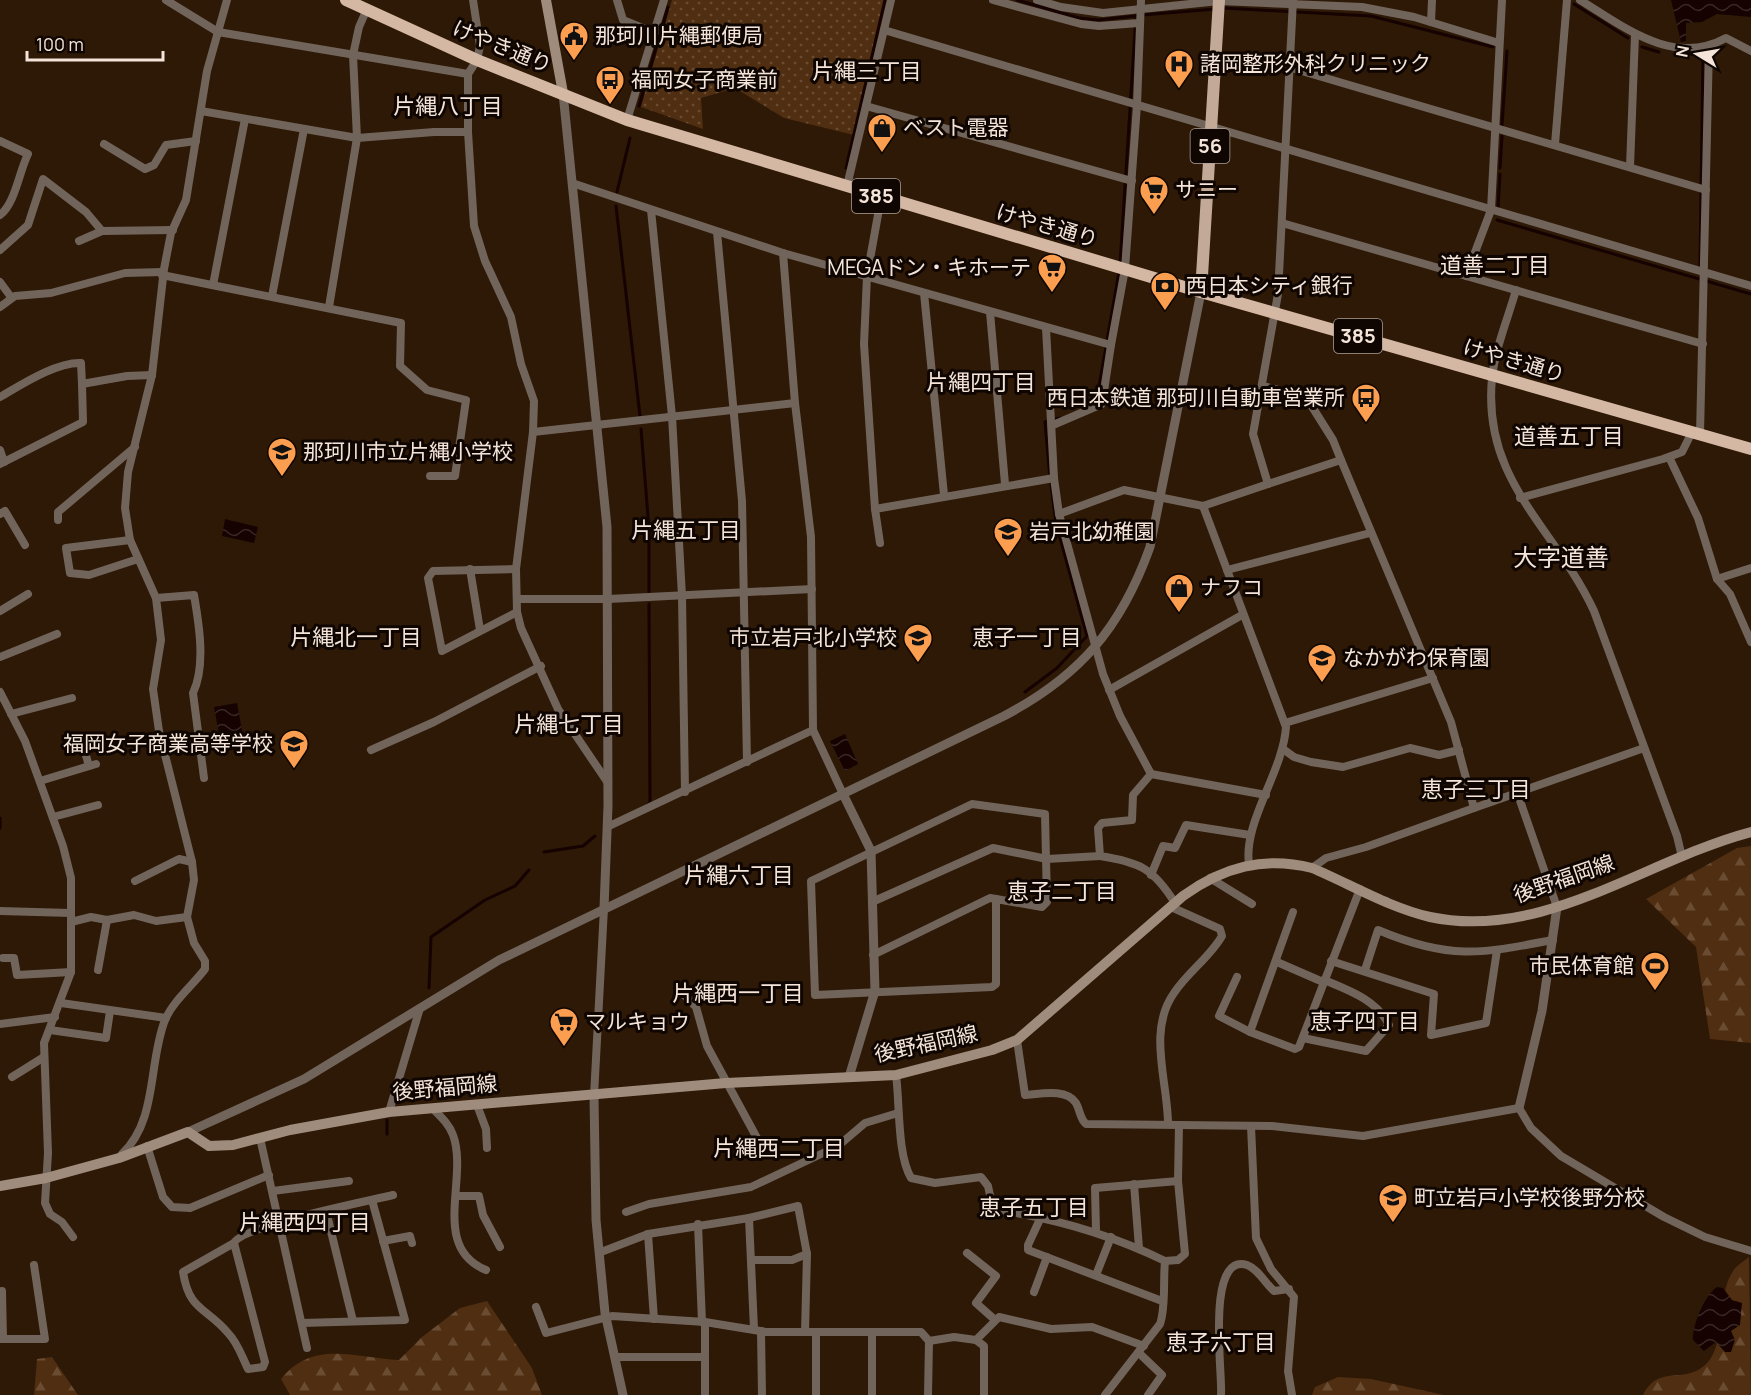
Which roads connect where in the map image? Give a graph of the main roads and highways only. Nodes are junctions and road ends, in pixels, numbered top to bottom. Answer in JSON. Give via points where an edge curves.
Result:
{"nodes":[{"id":1,"x":346,"y":0,"type":"edge"},
{"id":2,"x":546,"y":0,"type":"edge"},
{"id":3,"x":1219,"y":1,"type":"edge"},
{"id":4,"x":563,"y":93,"type":"junction"},
{"id":5,"x":1201,"y":292,"type":"junction"},
{"id":6,"x":1751,"y":449,"type":"edge"},
{"id":7,"x":1751,"y":832,"type":"edge"},
{"id":8,"x":0,"y":1186,"type":"edge"}],
"edges":[{"from":1,"to":4,"type":"highway","name":"けやき通り","number":"385","via":[[477,60]]},
{"from":2,"to":4,"type":"main road"},
{"from":3,"to":5,"type":"main road","number":"56"},
{"from":4,"to":5,"type":"highway","name":"けやき通り","number":"385","via":[[627,120]]},
{"from":5,"to":6,"type":"highway","name":"けやき通り","number":"385"},
{"from":7,"to":8,"type":"main road","name":"後野福岡線","via":[[1557,907],[1485,922],[1455,921],[1407,910],[1294,863],[1249,864],[1210,878],[1173,905],[1017,1040],[896,1075],[726,1083],[389,1112],[233,1145],[209,1146],[188,1132],[119,1158]]}]}
